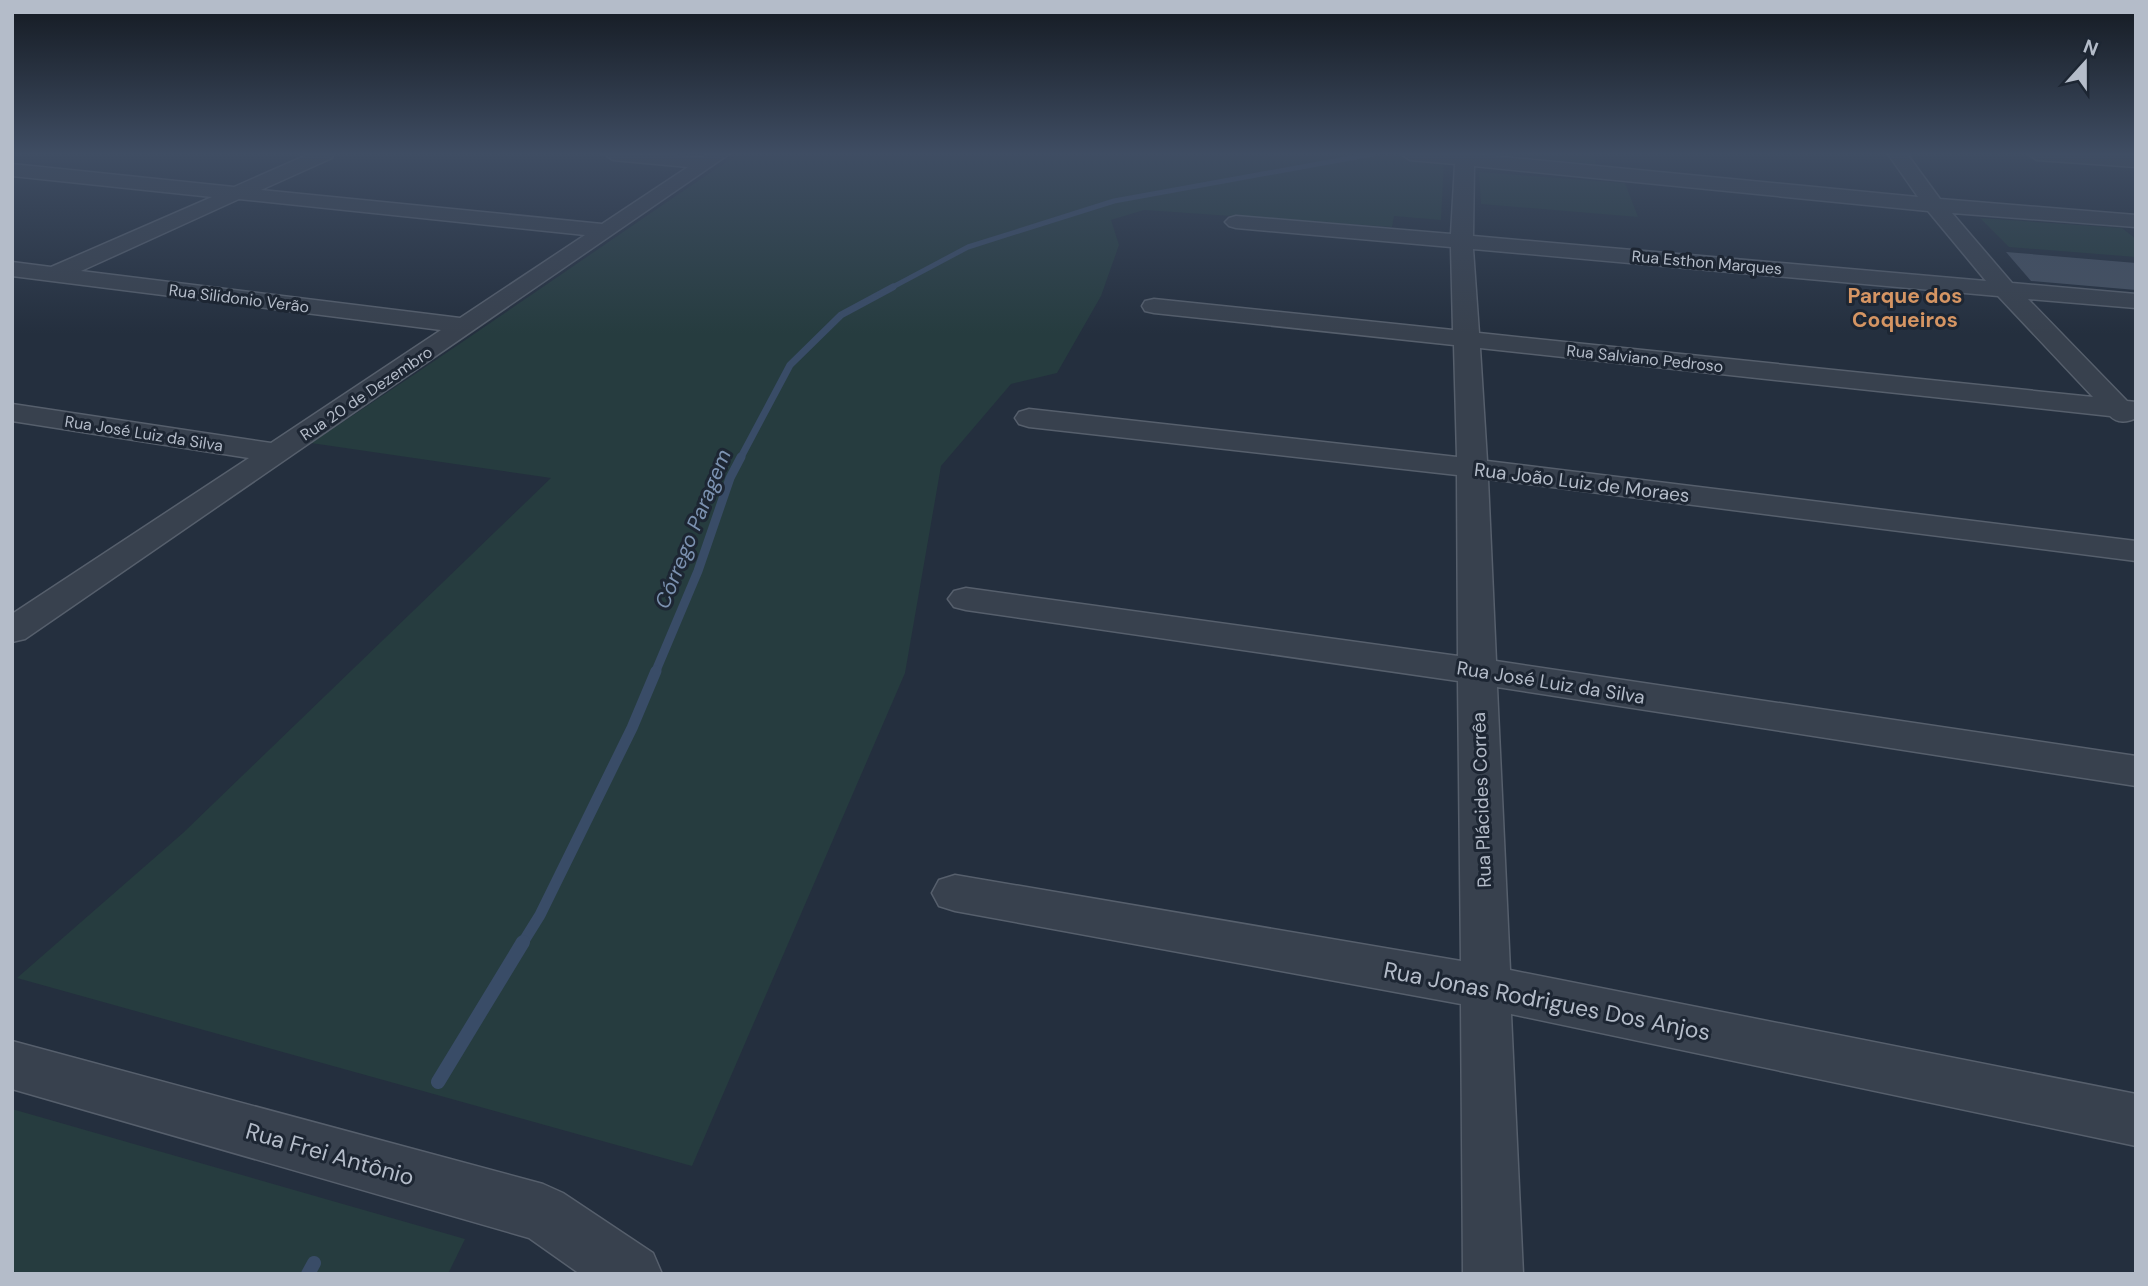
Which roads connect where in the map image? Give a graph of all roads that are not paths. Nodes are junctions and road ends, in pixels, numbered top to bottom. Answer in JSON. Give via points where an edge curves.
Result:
{"nodes":[{"id":1,"x":189,"y":214,"type":"edge"},
{"id":2,"x":436,"y":214,"type":"edge"},
{"id":3,"x":631,"y":214,"type":"edge"},
{"id":4,"x":1463,"y":214,"type":"edge"},
{"id":5,"x":1942,"y":214,"type":"edge"},
{"id":6,"x":2055,"y":214,"type":"edge"},
{"id":7,"x":2136,"y":220,"type":"edge"},
{"id":8,"x":1236,"y":222,"type":"dead end"},
{"id":9,"x":606,"y":231,"type":"junction"},
{"id":10,"x":1462,"y":241,"type":"junction"},
{"id":11,"x":12,"y":270,"type":"edge"},
{"id":12,"x":52,"y":274,"type":"junction"},
{"id":13,"x":2004,"y":288,"type":"junction"},
{"id":14,"x":12,"y":292,"type":"edge"},
{"id":15,"x":2136,"y":301,"type":"edge"},
{"id":16,"x":1154,"y":306,"type":"dead end"},
{"id":17,"x":465,"y":326,"type":"junction"},
{"id":18,"x":1465,"y":339,"type":"junction"},
{"id":19,"x":2127,"y":409,"type":"edge"},
{"id":20,"x":12,"y":412,"type":"edge"},
{"id":21,"x":1029,"y":418,"type":"dead end"},
{"id":22,"x":2136,"y":428,"type":"edge"},
{"id":23,"x":277,"y":453,"type":"junction"},
{"id":24,"x":1472,"y":468,"type":"junction"},
{"id":25,"x":2136,"y":551,"type":"edge"},
{"id":26,"x":966,"y":598,"type":"dead end"},
{"id":27,"x":12,"y":631,"type":"edge"},
{"id":28,"x":1477,"y":671,"type":"junction"},
{"id":29,"x":2136,"y":771,"type":"edge"},
{"id":30,"x":956,"y":892,"type":"dead end"},
{"id":31,"x":1486,"y":987,"type":"junction"},
{"id":32,"x":12,"y":1065,"type":"edge"},
{"id":33,"x":2136,"y":1120,"type":"edge"},
{"id":34,"x":632,"y":1274,"type":"edge"},
{"id":35,"x":1493,"y":1274,"type":"edge"}],
"edges":[{"from":1,"to":12,"type":"street"},
{"from":2,"to":9,"type":"street"},
{"from":3,"to":9,"type":"street","name":"Rua 20 de Dezembro"},
{"from":4,"to":10,"type":"street","name":"Rua Plácides Corrêa"},
{"from":5,"to":13,"type":"street"},
{"from":6,"to":7,"type":"street"},
{"from":8,"to":10,"type":"street","name":"Rua Esthon Marques"},
{"from":9,"to":17,"type":"street","name":"Rua 20 de Dezembro"},
{"from":10,"to":13,"type":"street","name":"Rua Esthon Marques"},
{"from":10,"to":18,"type":"street","name":"Rua Plácides Corrêa"},
{"from":11,"to":12,"type":"street","name":"Rua Silidonio Verão"},
{"from":12,"to":14,"type":"street"},
{"from":12,"to":17,"type":"street","name":"Rua Silidonio Verão"},
{"from":13,"to":15,"type":"street","name":"Rua Esthon Marques"},
{"from":13,"to":19,"type":"street"},
{"from":16,"to":18,"type":"street","name":"Rua Salviano Pedroso"},
{"from":17,"to":23,"type":"street","name":"Rua 20 de Dezembro"},
{"from":18,"to":19,"type":"street","name":"Rua Salviano Pedroso"},
{"from":18,"to":24,"type":"street","name":"Rua Plácides Corrêa"},
{"from":19,"to":22,"type":"street"},
{"from":20,"to":23,"type":"street","name":"Rua José Luiz da Silva"},
{"from":21,"to":24,"type":"street","name":"Rua João Luiz de Moraes"},
{"from":23,"to":27,"type":"street","name":"Rua 20 de Dezembro"},
{"from":24,"to":25,"type":"street","name":"Rua João Luiz de Moraes"},
{"from":24,"to":28,"type":"street","name":"Rua Plácides Corrêa"},
{"from":26,"to":28,"type":"street","name":"Rua José Luiz da Silva"},
{"from":28,"to":29,"type":"street","name":"Rua José Luiz da Silva"},
{"from":28,"to":31,"type":"street","name":"Rua Plácides Corrêa"},
{"from":30,"to":31,"type":"street","name":"Rua Jonas Rodrigues Dos Anjos"},
{"from":31,"to":33,"type":"street","name":"Rua Jonas Rodrigues Dos Anjos"},
{"from":31,"to":35,"type":"street","name":"Rua Plácides Corrêa"},
{"from":32,"to":34,"type":"street","name":"Rua Frei Antônio","via":[[543,1213]]}]}
